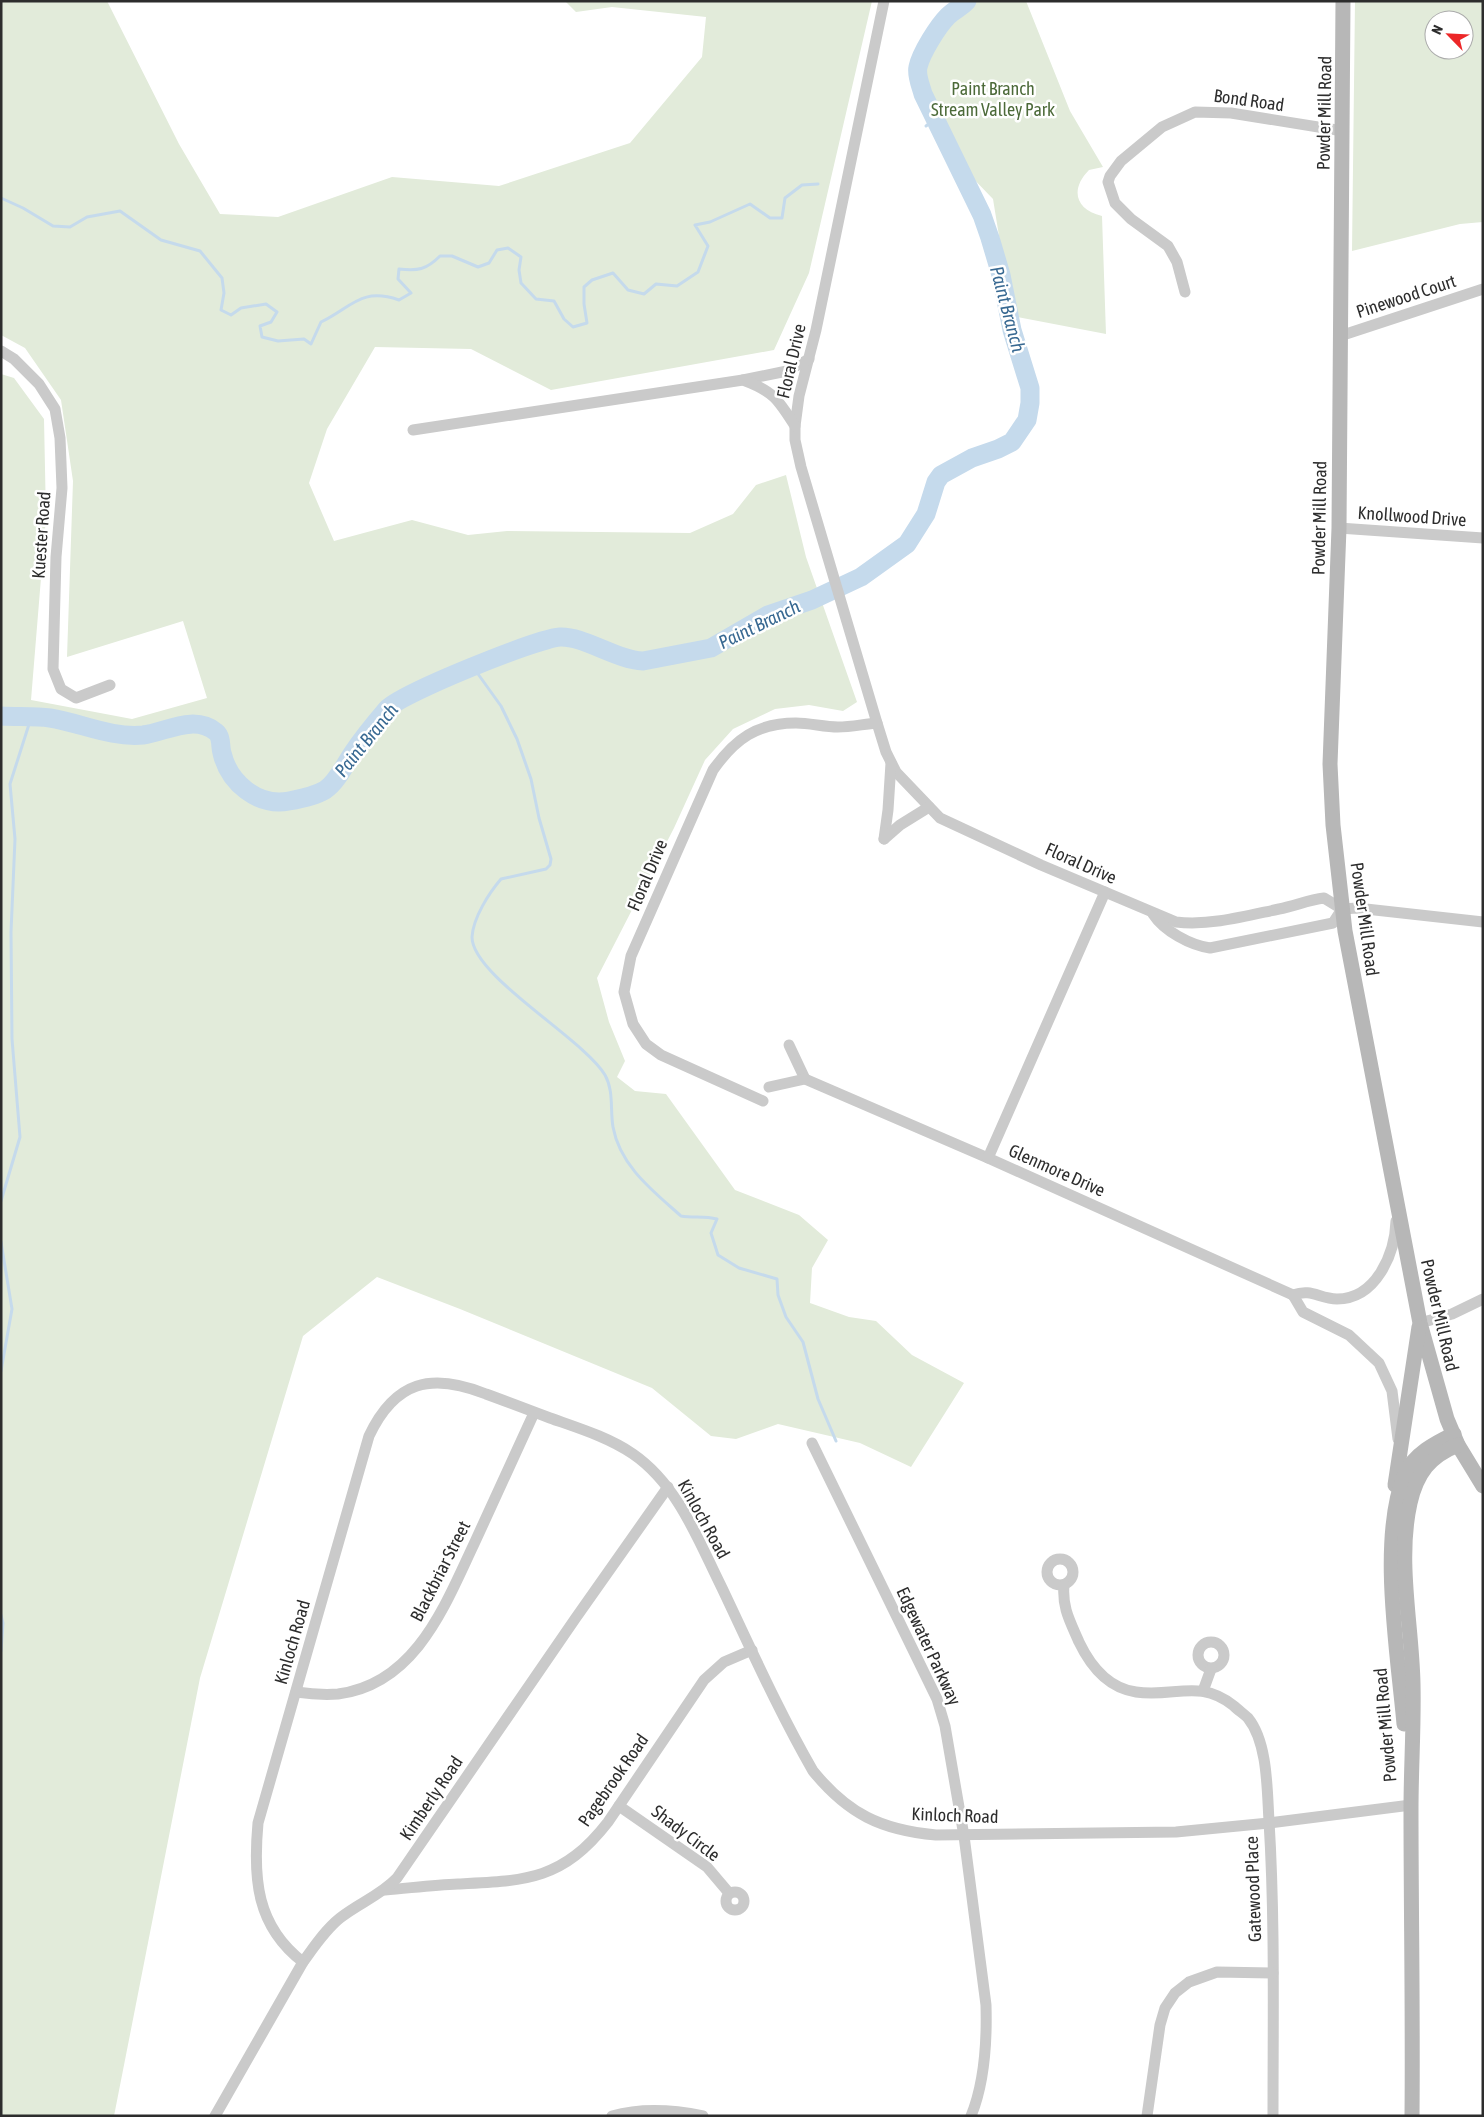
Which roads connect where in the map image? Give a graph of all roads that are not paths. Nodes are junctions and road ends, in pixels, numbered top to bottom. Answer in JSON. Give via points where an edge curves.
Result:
{"nodes":[{"id":1,"x":884,"y":1,"type":"edge"},
{"id":2,"x":1343,"y":1,"type":"edge"},
{"id":3,"x":1343,"y":131,"type":"junction"},
{"id":4,"x":1483,"y":289,"type":"edge"},
{"id":5,"x":1185,"y":292,"type":"dead end"},
{"id":6,"x":1340,"y":336,"type":"junction"},
{"id":7,"x":1,"y":351,"type":"edge"},
{"id":8,"x":809,"y":359,"type":"junction"},
{"id":9,"x":743,"y":380,"type":"junction"},
{"id":10,"x":795,"y":426,"type":"junction"},
{"id":11,"x":413,"y":430,"type":"dead end"},
{"id":12,"x":1339,"y":528,"type":"junction"},
{"id":13,"x":1483,"y":538,"type":"edge"},
{"id":14,"x":110,"y":685,"type":"dead end"},
{"id":15,"x":877,"y":722,"type":"junction"},
{"id":16,"x":891,"y":761,"type":"junction"},
{"id":17,"x":929,"y":807,"type":"junction"},
{"id":18,"x":1105,"y":892,"type":"junction"},
{"id":19,"x":1342,"y":909,"type":"junction"},
{"id":20,"x":1152,"y":912,"type":"junction"},
{"id":21,"x":1483,"y":922,"type":"edge"},
{"id":22,"x":789,"y":1045,"type":"dead end"},
{"id":23,"x":806,"y":1079,"type":"junction"},
{"id":24,"x":769,"y":1088,"type":"dead end"},
{"id":25,"x":763,"y":1101,"type":"dead end"},
{"id":26,"x":988,"y":1158,"type":"junction"},
{"id":27,"x":1397,"y":1202,"type":"junction"},
{"id":28,"x":1293,"y":1295,"type":"junction"},
{"id":29,"x":1483,"y":1299,"type":"edge"},
{"id":30,"x":1420,"y":1323,"type":"junction"},
{"id":31,"x":534,"y":1412,"type":"junction"},
{"id":32,"x":1456,"y":1440,"type":"junction"},
{"id":33,"x":812,"y":1443,"type":"dead end"},
{"id":34,"x":1397,"y":1469,"type":"junction"},
{"id":35,"x":1483,"y":1486,"type":"edge"},
{"id":36,"x":668,"y":1487,"type":"junction"},
{"id":37,"x":1393,"y":1534,"type":"junction"},
{"id":38,"x":1064,"y":1584,"type":"dead end"},
{"id":39,"x":752,"y":1650,"type":"junction"},
{"id":40,"x":1211,"y":1669,"type":"dead end"},
{"id":41,"x":1203,"y":1691,"type":"junction"},
{"id":42,"x":296,"y":1692,"type":"junction"},
{"id":43,"x":1411,"y":1805,"type":"junction"},
{"id":44,"x":619,"y":1806,"type":"junction"},
{"id":45,"x":1269,"y":1823,"type":"junction"},
{"id":46,"x":964,"y":1836,"type":"junction"},
{"id":47,"x":386,"y":1890,"type":"junction"},
{"id":48,"x":729,"y":1893,"type":"dead end"},
{"id":49,"x":303,"y":1962,"type":"junction"},
{"id":50,"x":1273,"y":1973,"type":"junction"},
{"id":51,"x":215,"y":2116,"type":"edge"},
{"id":52,"x":612,"y":2116,"type":"edge"},
{"id":53,"x":703,"y":2116,"type":"edge"},
{"id":54,"x":970,"y":2116,"type":"edge"},
{"id":55,"x":1147,"y":2116,"type":"edge"},
{"id":56,"x":1273,"y":2116,"type":"edge"},
{"id":57,"x":1412,"y":2116,"type":"edge"}],
"edges":[{"from":1,"to":8,"type":"street","name":"Floral Drive"},
{"from":2,"to":3,"type":"main road","name":"Powder Mill Road"},
{"from":3,"to":5,"type":"street","name":"Bond Road","via":[[1231,113],[1195,112],[1162,127],[1121,161],[1108,182],[1115,203],[1168,246],[1177,262]]},
{"from":3,"to":6,"type":"main road","name":"Powder Mill Road"},
{"from":4,"to":6,"type":"street","name":"Pinewood Court"},
{"from":6,"to":12,"type":"main road","name":"Powder Mill Road"},
{"from":7,"to":14,"type":"street","name":"Kuester Road","via":[[39,384],[55,410],[60,438],[62,488],[56,557],[53,668],[61,689],[76,698]]},
{"from":8,"to":9,"type":"street","via":[[787,371]]},
{"from":8,"to":10,"type":"street","name":"Floral Drive"},
{"from":9,"to":10,"type":"street","via":[[772,394]]},
{"from":9,"to":11,"type":"street"},
{"from":10,"to":15,"type":"street","name":"Floral Drive","via":[[798,458]]},
{"from":12,"to":13,"type":"street","name":"Knollwood Drive"},
{"from":12,"to":19,"type":"main road","name":"Powder Mill Road","via":[[1330,764]]},
{"from":15,"to":16,"type":"street","name":"Floral Drive"},
{"from":15,"to":25,"type":"street","name":"Floral Drive","via":[[839,727],[796,723],[770,725],[752,731],[734,745],[713,770],[631,956],[624,992],[633,1024],[646,1044],[661,1055]]},
{"from":16,"to":17,"type":"street","name":"Floral Drive","via":[[896,772]]},
{"from":16,"to":17,"type":"street","via":[[884,838]]},
{"from":17,"to":18,"type":"street","name":"Floral Drive","via":[[940,818]]},
{"from":18,"to":20,"type":"street","name":"Floral Drive"},
{"from":18,"to":26,"type":"street"},
{"from":19,"to":20,"type":"street","name":"Floral Drive","via":[[1324,898],[1192,924],[1176,922]]},
{"from":19,"to":20,"type":"street","name":"Floral Drive","via":[[1333,923],[1210,948],[1163,926]]},
{"from":19,"to":21,"type":"street","name":"Floral Drive"},
{"from":19,"to":27,"type":"main road","name":"Powder Mill Road"},
{"from":22,"to":23,"type":"street"},
{"from":23,"to":24,"type":"street"},
{"from":23,"to":26,"type":"street","name":"Glenmore Drive"},
{"from":26,"to":28,"type":"street","name":"Glenmore Drive"},
{"from":27,"to":28,"type":"street","via":[[1393,1248],[1371,1284],[1356,1296],[1337,1299],[1303,1291]]},
{"from":27,"to":30,"type":"main road","name":"Powder Mill Road"},
{"from":28,"to":34,"type":"street","via":[[1303,1312],[1348,1335],[1380,1363],[1392,1391],[1398,1434]]},
{"from":29,"to":30,"type":"street","via":[[1452,1314]]},
{"from":30,"to":32,"type":"main road","name":"Powder Mill Road"},
{"from":30,"to":34,"type":"main road"},
{"from":31,"to":36,"type":"street","name":"Kinloch Road","via":[[623,1447],[646,1464]]},
{"from":31,"to":42,"type":"street","name":"Blackbriar Street","via":[[444,1608],[425,1639],[397,1669],[366,1686],[339,1694]]},
{"from":31,"to":42,"type":"street","name":"Kinloch Road","via":[[447,1382],[414,1387],[389,1404],[368,1436]]},
{"from":32,"to":35,"type":"main road"},
{"from":32,"to":37,"type":"main road","name":"Powder Mill Road","via":[[1433,1443],[1405,1473],[1397,1499]]},
{"from":32,"to":43,"type":"main road","name":"Powder Mill Road","via":[[1427,1463],[1416,1482],[1410,1504],[1406,1600],[1413,1683]]},
{"from":33,"to":46,"type":"street","name":"Edgewater Parkway","via":[[937,1699],[945,1726]]},
{"from":34,"to":37,"type":"main road"},
{"from":36,"to":39,"type":"street","name":"Kinloch Road","via":[[693,1530]]},
{"from":36,"to":47,"type":"street","name":"Kimberly Road"},
{"from":37,"to":43,"type":"main road","name":"Powder Mill Road","via":[[1392,1584]]},
{"from":38,"to":41,"type":"street","name":"Gatewood Place","via":[[1063,1601],[1067,1615],[1095,1669],[1109,1682],[1135,1692]]},
{"from":39,"to":44,"type":"street","name":"Pagebrook Road","via":[[724,1662],[704,1680]]},
{"from":39,"to":46,"type":"street","name":"Kinloch Road","via":[[812,1771],[840,1801],[890,1827],[909,1832]]},
{"from":40,"to":41,"type":"street"},
{"from":41,"to":45,"type":"street","name":"Gatewood Place","via":[[1220,1696],[1248,1718],[1256,1733],[1265,1770]]},
{"from":42,"to":49,"type":"street","name":"Kinloch Road","via":[[258,1823],[256,1874],[270,1925],[282,1944]]},
{"from":43,"to":45,"type":"street","name":"Kinloch Road"},
{"from":43,"to":57,"type":"main road","name":"Powder Mill Road"},
{"from":44,"to":47,"type":"street","name":"Pagebrook Road","via":[[596,1838],[580,1852],[527,1879]]},
{"from":44,"to":48,"type":"street","name":"Shady Circle","via":[[707,1867]]},
{"from":45,"to":46,"type":"street","name":"Kinloch Road","via":[[1176,1832]]},
{"from":45,"to":50,"type":"street","name":"Gatewood Place"},
{"from":46,"to":54,"type":"street","name":"Edgewater Parkway","via":[[987,2031],[978,2091]]},
{"from":47,"to":49,"type":"street","name":"Kimberly Road","via":[[339,1919]]},
{"from":49,"to":51,"type":"street","name":"Kimberly Road"},
{"from":50,"to":55,"type":"street","via":[[1218,1972],[1189,1982],[1175,1992],[1160,2025]]},
{"from":50,"to":56,"type":"street","name":"Gatewood Place"},
{"from":52,"to":53,"type":"street","via":[[661,2111]]}]}
